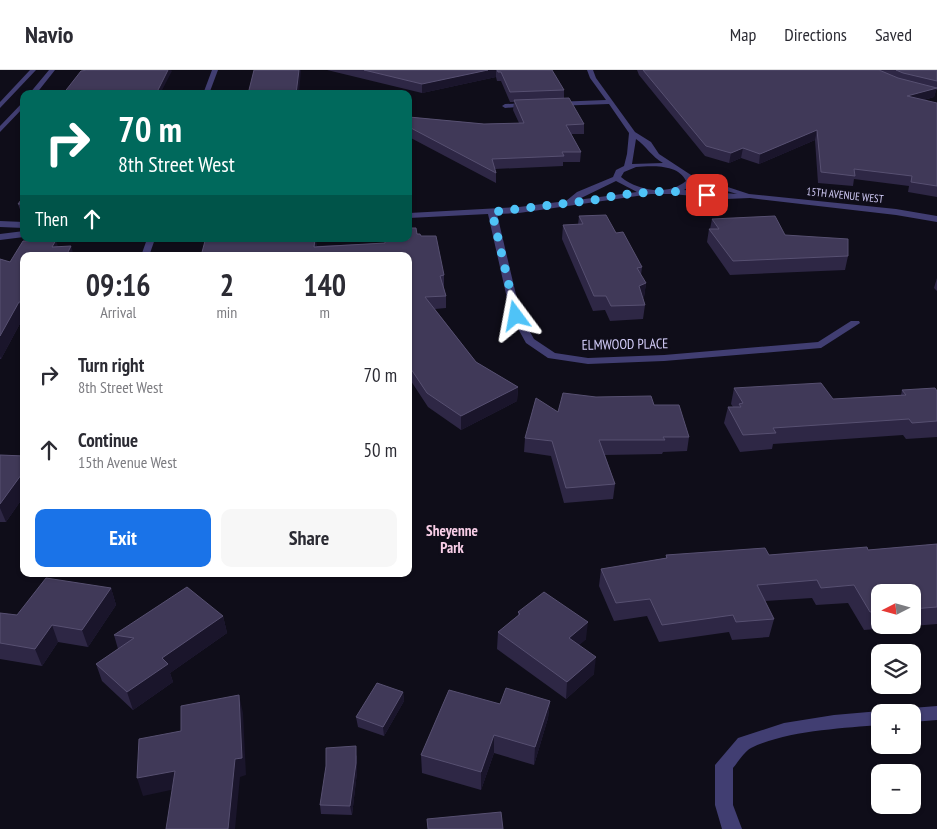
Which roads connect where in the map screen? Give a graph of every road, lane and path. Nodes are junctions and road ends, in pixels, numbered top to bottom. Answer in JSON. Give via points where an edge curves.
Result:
{"nodes":[{"id":1,"x":33,"y":70,"type":"edge"},
{"id":2,"x":52,"y":70,"type":"edge"},
{"id":3,"x":215,"y":70,"type":"edge"},
{"id":4,"x":590,"y":70,"type":"edge"},
{"id":5,"x":35,"y":90,"type":"edge"},
{"id":6,"x":208,"y":90,"type":"edge"},
{"id":7,"x":609,"y":102,"type":"junction"},
{"id":8,"x":543,"y":104,"type":"edge"},
{"id":9,"x":533,"y":105,"type":"edge"},
{"id":10,"x":0,"y":106,"type":"edge"},
{"id":11,"x":505,"y":106,"type":"dead end"},
{"id":12,"x":20,"y":108,"type":"edge"},
{"id":13,"x":0,"y":130,"type":"edge"},
{"id":14,"x":632,"y":133,"type":"junction"},
{"id":15,"x":627,"y":167,"type":"junction"},
{"id":16,"x":677,"y":169,"type":"junction"},
{"id":17,"x":689,"y":177,"type":"junction"},
{"id":18,"x":617,"y":178,"type":"junction"},
{"id":19,"x":670,"y":191,"type":"junction"},
{"id":20,"x":651,"y":192,"type":"junction"},
{"id":21,"x":750,"y":196,"type":"junction"},
{"id":22,"x":569,"y":202,"type":"junction"},
{"id":23,"x":492,"y":212,"type":"junction"},
{"id":24,"x":412,"y":215,"type":"edge"},
{"id":25,"x":937,"y":219,"type":"edge"},
{"id":26,"x":0,"y":224,"type":"edge"},
{"id":27,"x":20,"y":225,"type":"edge"},
{"id":28,"x":20,"y":234,"type":"edge"},
{"id":29,"x":0,"y":237,"type":"edge"},
{"id":30,"x":855,"y":323,"type":"dead end"},
{"id":31,"x":937,"y":713,"type":"edge"},
{"id":32,"x":921,"y":714,"type":"edge"},
{"id":33,"x":871,"y":719,"type":"edge"},
{"id":34,"x":732,"y":829,"type":"edge"}],
"edges":[{"from":1,"to":10,"type":"street"},
{"from":2,"to":5,"type":"street"},
{"from":3,"to":6,"type":"street"},
{"from":4,"to":7,"type":"street","name":"15TH AVENUE WEST"},
{"from":7,"to":8,"type":"street"},
{"from":7,"to":14,"type":"street","name":"15TH AVENUE WEST"},
{"from":9,"to":11,"type":"street"},
{"from":12,"to":13,"type":"street"},
{"from":14,"to":15,"type":"street"},
{"from":14,"to":16,"type":"street","name":"15TH AVENUE WEST","via":[[648,144],[656,156]]},
{"from":15,"to":16,"type":"street","via":[[646,164]]},
{"from":15,"to":18,"type":"street","via":[[620,170]]},
{"from":16,"to":17,"type":"street","name":"15TH AVENUE WEST"},
{"from":17,"to":19,"type":"street","via":[[690,182],[686,186]]},
{"from":17,"to":21,"type":"street","name":"15TH AVENUE WEST"},
{"from":18,"to":20,"type":"street","via":[[628,187]]},
{"from":18,"to":22,"type":"street"},
{"from":19,"to":20,"type":"street","name":"15TH AVENUE WEST"},
{"from":19,"to":21,"type":"street","name":"15TH AVENUE WEST"},
{"from":20,"to":22,"type":"street"},
{"from":21,"to":25,"type":"street","name":"15TH AVENUE WEST"},
{"from":22,"to":23,"type":"street"},
{"from":23,"to":24,"type":"street"},
{"from":23,"to":30,"type":"street","name":"ELMWOOD PLACE","via":[[516,316],[530,341],[552,356],[588,361],[626,360],[821,345]]},
{"from":26,"to":27,"type":"street"},
{"from":28,"to":29,"type":"street"},
{"from":31,"to":32,"type":"street"},
{"from":33,"to":34,"type":"street","via":[[784,730],[744,743],[724,764],[724,805]]}]}
